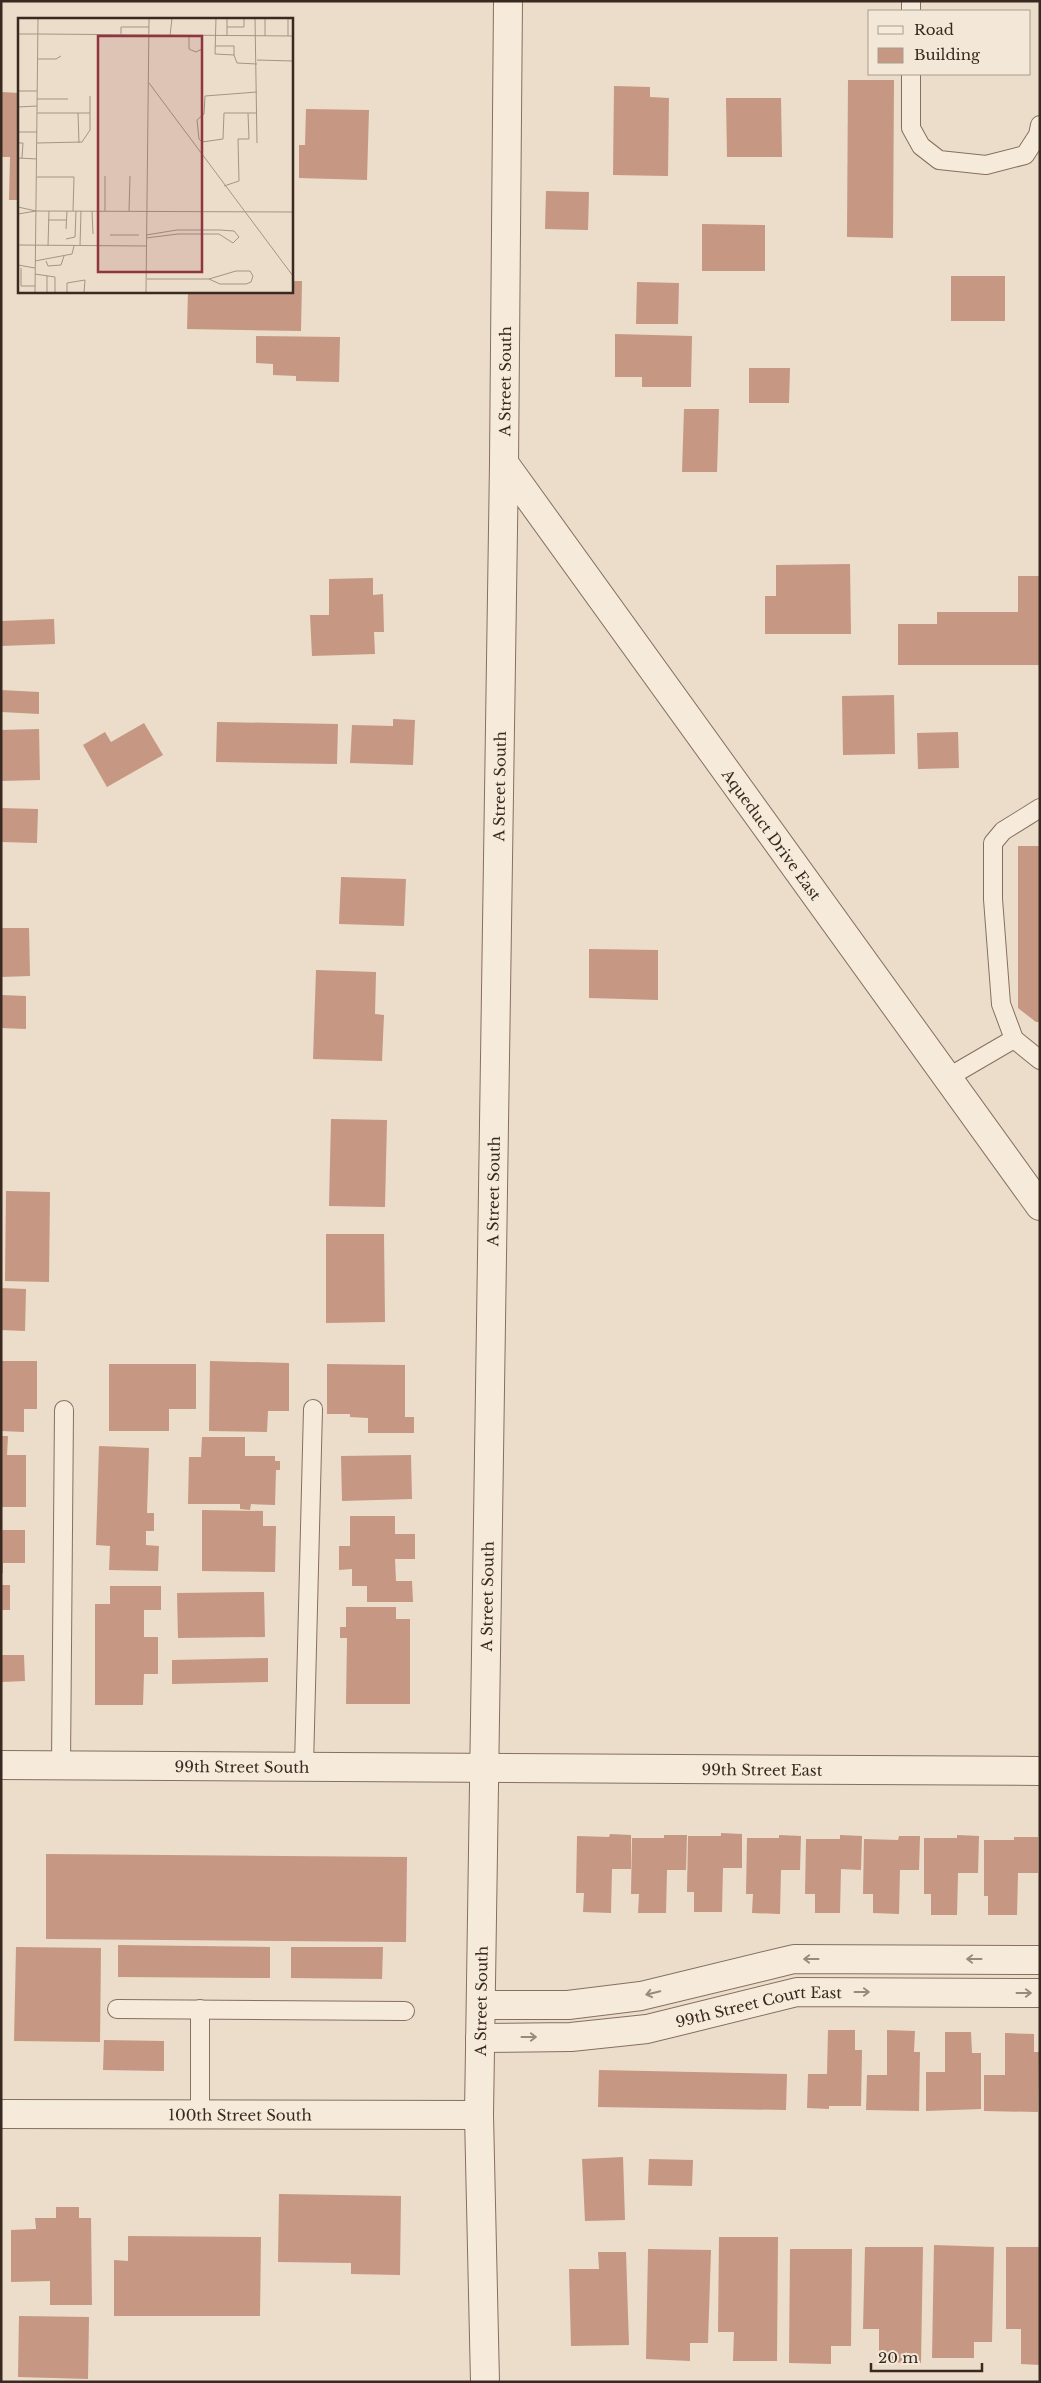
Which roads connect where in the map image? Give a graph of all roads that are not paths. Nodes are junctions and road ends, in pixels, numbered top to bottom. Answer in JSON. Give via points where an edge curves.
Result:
{"nodes":[{"id":1,"x":508,"y":1,"type":"edge"},
{"id":2,"x":911,"y":75,"type":"edge"},
{"id":3,"x":1040,"y":125,"type":"edge"},
{"id":4,"x":504,"y":463,"type":"junction"},
{"id":5,"x":1040,"y":808,"type":"edge"},
{"id":6,"x":1014,"y":1039,"type":"junction"},
{"id":7,"x":1040,"y":1060,"type":"edge"},
{"id":8,"x":947,"y":1078,"type":"junction"},
{"id":9,"x":1040,"y":1206,"type":"edge"},
{"id":10,"x":313,"y":1409,"type":"dead end"},
{"id":11,"x":64,"y":1410,"type":"dead end"},
{"id":12,"x":1,"y":1765,"type":"edge"},
{"id":13,"x":61,"y":1765,"type":"junction"},
{"id":14,"x":304,"y":1766,"type":"junction"},
{"id":15,"x":484,"y":1766,"type":"junction"},
{"id":16,"x":1040,"y":1771,"type":"edge"},
{"id":17,"x":1040,"y":1960,"type":"edge"},
{"id":18,"x":1040,"y":1993,"type":"edge"},
{"id":19,"x":481,"y":2004,"type":"junction"},
{"id":20,"x":117,"y":2010,"type":"dead end"},
{"id":21,"x":200,"y":2010,"type":"junction"},
{"id":22,"x":405,"y":2011,"type":"dead end"},
{"id":23,"x":480,"y":2038,"type":"junction"},
{"id":24,"x":1,"y":2114,"type":"edge"},
{"id":25,"x":200,"y":2115,"type":"junction"},
{"id":26,"x":479,"y":2116,"type":"junction"},
{"id":27,"x":485,"y":2382,"type":"edge"}],
"edges":[{"from":1,"to":4,"type":"street","name":"A Street South"},
{"from":2,"to":3,"type":"lane","via":[[911,128],[921,146],[940,160],[986,166],[1025,155],[1038,135]]},
{"from":4,"to":8,"type":"street","name":"Aqueduct Drive East"},
{"from":4,"to":15,"type":"street","name":"A Street South"},
{"from":5,"to":6,"type":"lane","via":[[1003,832],[993,843],[993,899],[1001,1004]]},
{"from":6,"to":7,"type":"lane"},
{"from":6,"to":8,"type":"lane"},
{"from":8,"to":9,"type":"street","name":"Aqueduct Drive East"},
{"from":10,"to":14,"type":"lane"},
{"from":11,"to":13,"type":"lane"},
{"from":12,"to":13,"type":"street","name":"99th Street South"},
{"from":13,"to":14,"type":"street","name":"99th Street South"},
{"from":14,"to":15,"type":"street","name":"99th Street South"},
{"from":15,"to":16,"type":"street","name":"99th Street East"},
{"from":15,"to":19,"type":"street","name":"A Street South"},
{"from":17,"to":19,"type":"street","one_way":true,"via":[[794,1959],[641,1996],[568,2004]]},
{"from":23,"to":18,"type":"street","name":"99th Street Court East","one_way":true,"via":[[570,2037],[647,2029],[797,1992]]},
{"from":19,"to":23,"type":"street","name":"A Street South"},
{"from":20,"to":21,"type":"lane"},
{"from":21,"to":22,"type":"lane"},
{"from":21,"to":25,"type":"lane"},
{"from":23,"to":26,"type":"street","name":"A Street South"},
{"from":24,"to":25,"type":"street","name":"100th Street South"},
{"from":25,"to":26,"type":"street","name":"100th Street South"},
{"from":26,"to":27,"type":"street","name":"A Street South"}]}
